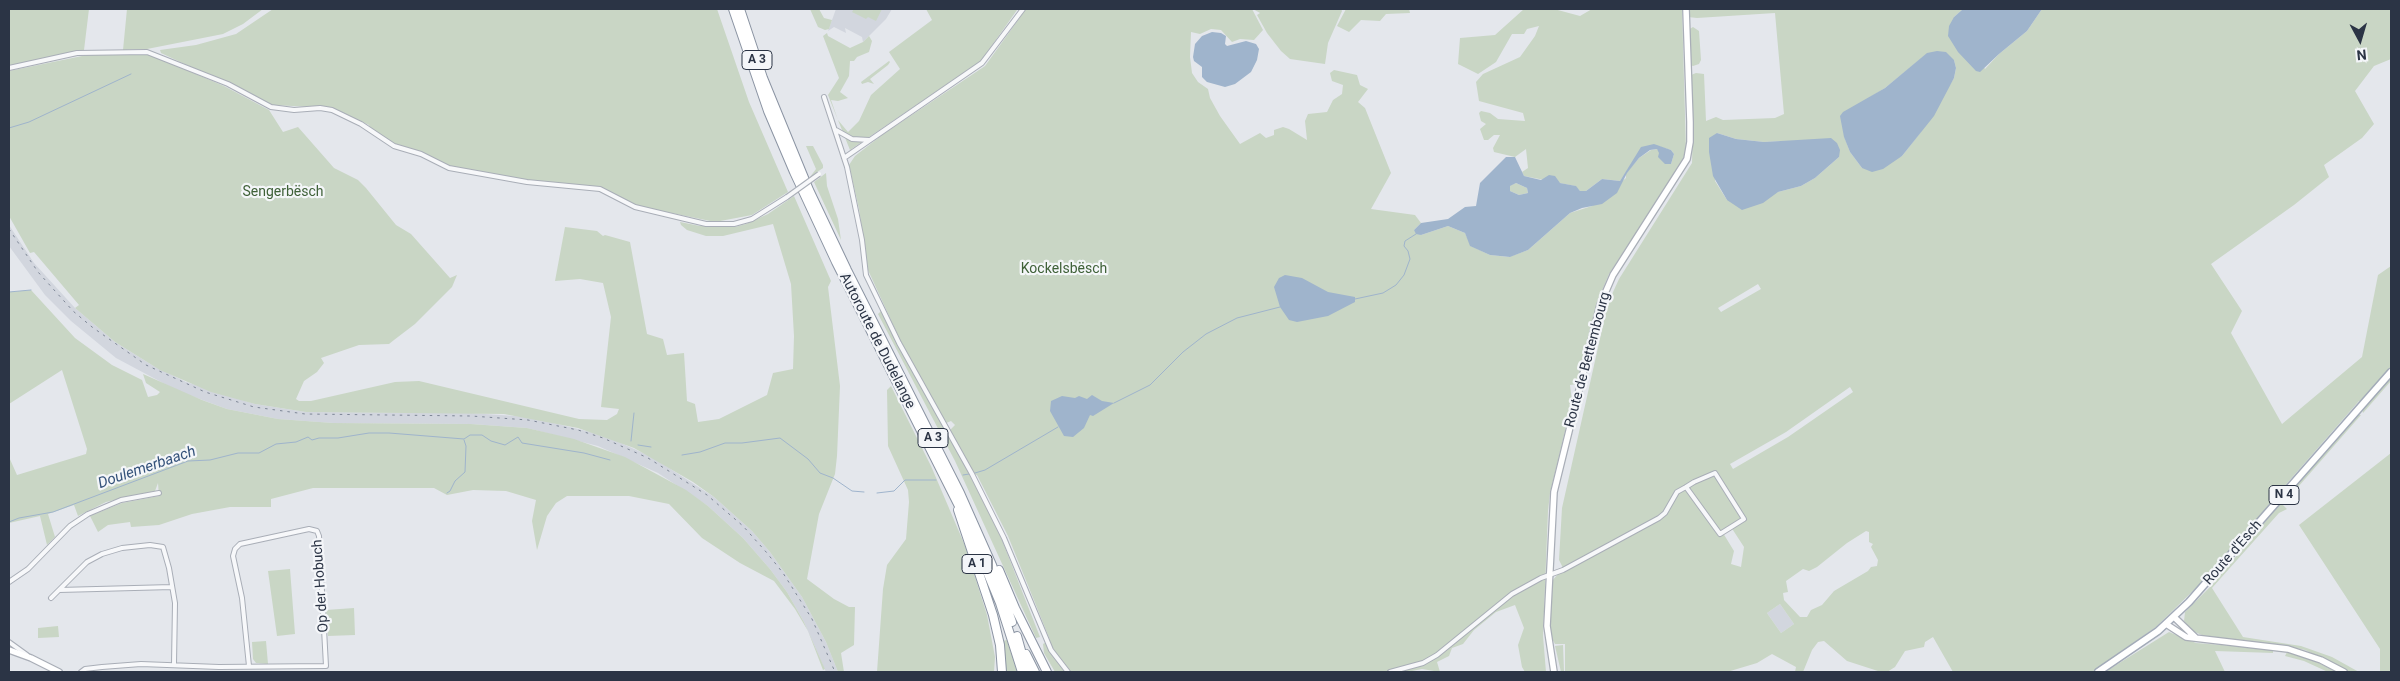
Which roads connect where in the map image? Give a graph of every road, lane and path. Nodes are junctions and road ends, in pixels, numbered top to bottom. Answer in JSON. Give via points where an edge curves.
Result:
{"nodes":[{"id":1,"x":733,"y":9,"type":"edge"},
{"id":2,"x":740,"y":9,"type":"edge"},
{"id":3,"x":1022,"y":9,"type":"edge"},
{"id":4,"x":1686,"y":9,"type":"edge"},
{"id":5,"x":9,"y":68,"type":"edge"},
{"id":6,"x":824,"y":97,"type":"dead end"},
{"id":7,"x":836,"y":130,"type":"junction"},
{"id":8,"x":871,"y":139,"type":"junction"},
{"id":9,"x":844,"y":158,"type":"junction"},
{"id":10,"x":819,"y":174,"type":"dead end"},
{"id":11,"x":2391,"y":372,"type":"edge"},
{"id":12,"x":1686,"y":487,"type":"junction"},
{"id":13,"x":159,"y":492,"type":"dead end"},
{"id":14,"x":957,"y":501,"type":"junction"},
{"id":15,"x":987,"y":552,"type":"junction"},
{"id":16,"x":1550,"y":576,"type":"junction"},
{"id":17,"x":71,"y":578,"type":"junction"},
{"id":18,"x":9,"y":582,"type":"edge"},
{"id":19,"x":172,"y":587,"type":"junction"},
{"id":20,"x":59,"y":590,"type":"junction"},
{"id":21,"x":76,"y":590,"type":"junction"},
{"id":22,"x":51,"y":598,"type":"dead end"},
{"id":23,"x":1006,"y":601,"type":"junction"},
{"id":24,"x":2174,"y":616,"type":"junction"},
{"id":25,"x":2166,"y":624,"type":"junction"},
{"id":26,"x":2198,"y":640,"type":"junction"},
{"id":27,"x":9,"y":642,"type":"edge"},
{"id":28,"x":9,"y":650,"type":"edge"},
{"id":29,"x":30,"y":658,"type":"junction"},
{"id":30,"x":174,"y":664,"type":"junction"},
{"id":31,"x":249,"y":666,"type":"junction"},
{"id":32,"x":59,"y":672,"type":"edge"},
{"id":33,"x":81,"y":672,"type":"edge"},
{"id":34,"x":1002,"y":672,"type":"edge"},
{"id":35,"x":1022,"y":672,"type":"edge"},
{"id":36,"x":1027,"y":672,"type":"edge"},
{"id":37,"x":1035,"y":672,"type":"edge"},
{"id":38,"x":1047,"y":672,"type":"edge"},
{"id":39,"x":1068,"y":672,"type":"edge"},
{"id":40,"x":1390,"y":672,"type":"edge"},
{"id":41,"x":1554,"y":672,"type":"edge"},
{"id":42,"x":2098,"y":672,"type":"edge"},
{"id":43,"x":2344,"y":672,"type":"edge"}],
"edges":[{"from":1,"to":14,"type":"highway","name":"Autoroute de Dudelange","number":"A 3","via":[[768,111],[805,198]]},
{"from":2,"to":15,"type":"highway","name":"Autoroute de Dudelange","number":"A 3","via":[[763,78],[809,190]]},
{"from":3,"to":8,"type":"street","via":[[982,63]]},
{"from":4,"to":16,"type":"main road","name":"Route de Bettembourg","via":[[1689,150],[1683,168],[1613,275],[1600,305],[1554,492]]},
{"from":5,"to":10,"type":"street","bridge":true,"via":[[77,53],[147,52],[228,84],[272,107],[332,110],[394,146],[421,154],[449,168],[527,182],[600,189],[635,207],[706,224],[734,224],[752,219]]},
{"from":6,"to":7,"type":"street"},
{"from":7,"to":8,"type":"street","via":[[852,139]]},
{"from":7,"to":9,"type":"street"},
{"from":8,"to":9,"type":"street"},
{"from":9,"to":39,"type":"street","via":[[862,240],[866,275],[1004,538],[1051,650]]},
{"from":11,"to":24,"type":"main road","name":"Route d'Esch","number":"N 4","via":[[2208,583]]},
{"from":12,"to":12,"type":"street","via":[[1720,534],[1744,519],[1715,473]]},
{"from":12,"to":16,"type":"street","via":[[1677,492],[1659,518]]},
{"from":13,"to":18,"type":"street","via":[[121,500],[88,514],[70,526],[28,569]]},
{"from":14,"to":34,"type":"highway","number":"A 1","via":[[958,515],[981,575],[996,628]]},
{"from":14,"to":35,"type":"highway","name":"Autoroute de Dudelange","number":"A 3","via":[[1000,603]]},
{"from":15,"to":23,"type":"highway","name":"Autoroute de Dudelange","number":"A 3"},
{"from":15,"to":38,"type":"highway","number":"A 3","via":[[996,563]]},
{"from":16,"to":40,"type":"street","via":[[1512,594],[1423,664]]},
{"from":16,"to":41,"type":"main road","name":"Route de Bettembourg","via":[[1547,636]]},
{"from":17,"to":19,"type":"street","via":[[87,562],[104,553],[122,548],[159,546],[166,556]]},
{"from":17,"to":20,"type":"street"},
{"from":17,"to":21,"type":"street"},
{"from":19,"to":21,"type":"street"},
{"from":19,"to":30,"type":"street","via":[[176,634]]},
{"from":20,"to":21,"type":"street"},
{"from":20,"to":22,"type":"street"},
{"from":23,"to":36,"type":"highway","name":"Autoroute de Dudelange","number":"A 3"},
{"from":23,"to":37,"type":"highway","number":"A 3"},
{"from":24,"to":25,"type":"main road","name":"Route d'Esch","number":"N 4"},
{"from":24,"to":26,"type":"main road"},
{"from":25,"to":26,"type":"main road","via":[[2186,637]]},
{"from":25,"to":42,"type":"main road","name":"Route d'Esch","number":"N 4"},
{"from":26,"to":43,"type":"main road","via":[[2288,649]]},
{"from":27,"to":29,"type":"street"},
{"from":28,"to":29,"type":"main road"},
{"from":29,"to":32,"type":"main road"},
{"from":30,"to":31,"type":"street"},
{"from":30,"to":33,"type":"street","via":[[112,666]]},
{"from":31,"to":31,"type":"street","name":"Op der Hobuch","via":[[242,598],[233,556],[235,549],[240,544],[308,529],[317,531],[326,666]]}]}
